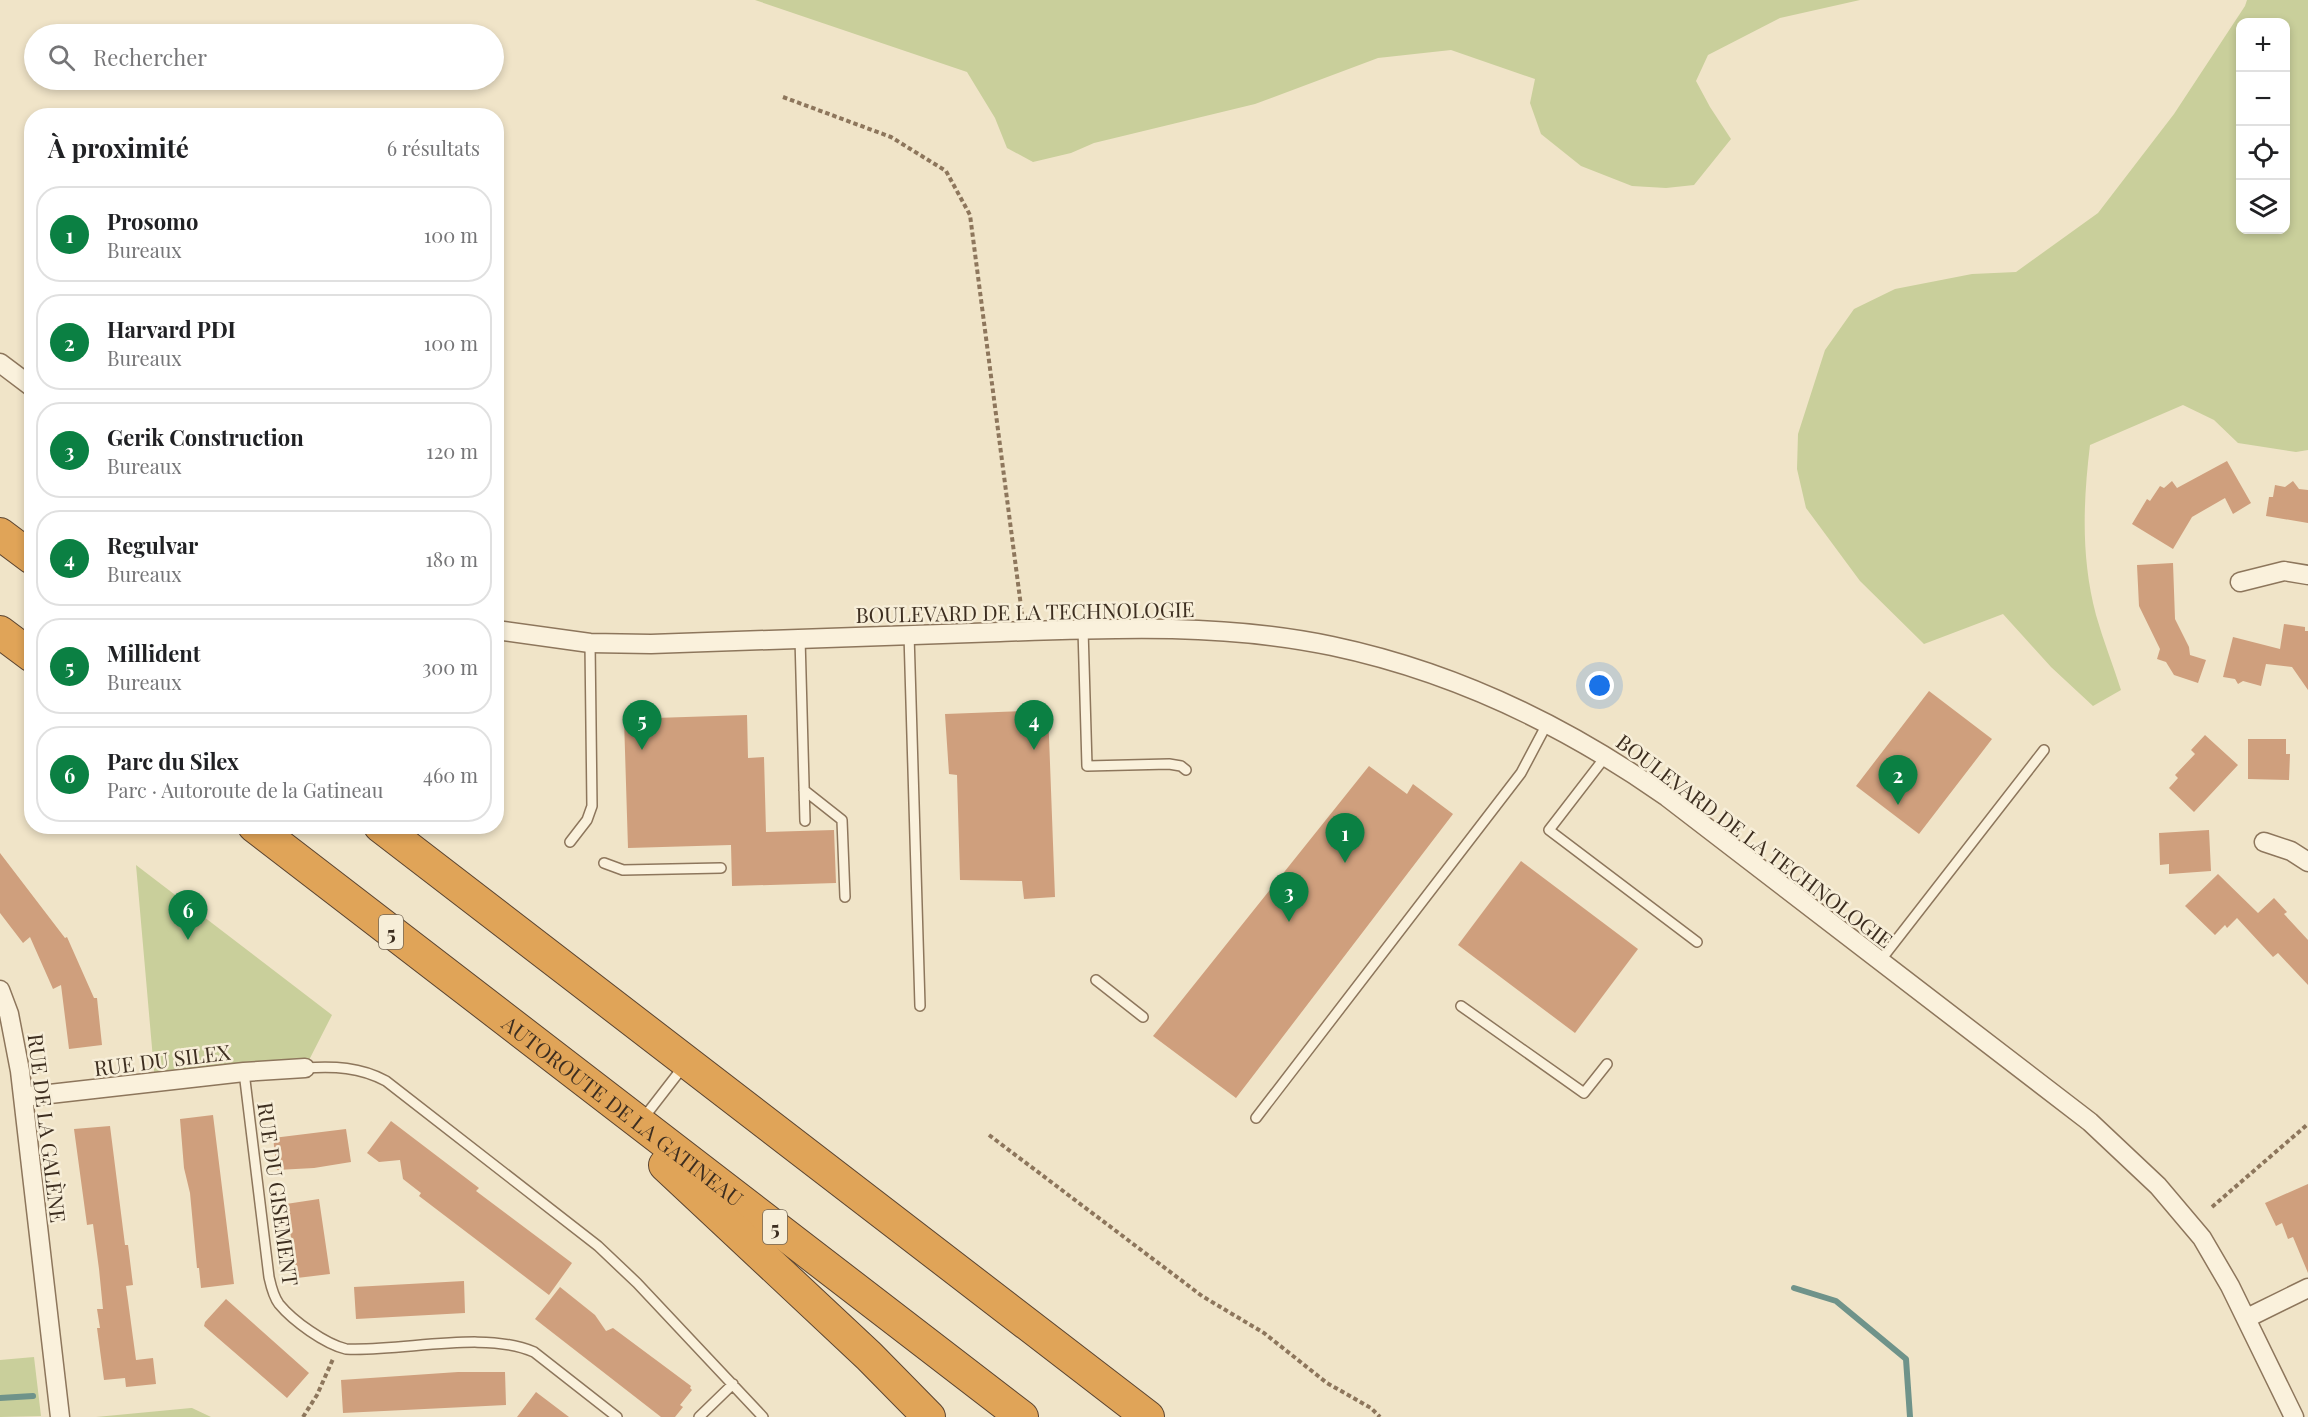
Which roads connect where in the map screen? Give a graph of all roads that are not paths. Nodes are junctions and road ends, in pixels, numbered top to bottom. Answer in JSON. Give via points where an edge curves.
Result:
{"nodes":[{"id":1,"x":0,"y":363,"type":"edge"},
{"id":2,"x":24,"y":381,"type":"edge"},
{"id":3,"x":0,"y":534,"type":"edge"},
{"id":4,"x":24,"y":552,"type":"edge"},
{"id":5,"x":2308,"y":575,"type":"edge"},
{"id":6,"x":2240,"y":582,"type":"dead end"},
{"id":7,"x":1083,"y":629,"type":"junction"},
{"id":8,"x":504,"y":631,"type":"edge"},
{"id":9,"x":0,"y":632,"type":"edge"},
{"id":10,"x":909,"y":634,"type":"junction"},
{"id":11,"x":800,"y":638,"type":"junction"},
{"id":12,"x":590,"y":643,"type":"junction"},
{"id":13,"x":24,"y":650,"type":"edge"},
{"id":14,"x":1548,"y":723,"type":"junction"},
{"id":15,"x":2044,"y":750,"type":"dead end"},
{"id":16,"x":1606,"y":755,"type":"junction"},
{"id":17,"x":1186,"y":770,"type":"dead end"},
{"id":18,"x":804,"y":790,"type":"junction"},
{"id":19,"x":805,"y":821,"type":"dead end"},
{"id":20,"x":264,"y":834,"type":"edge"},
{"id":21,"x":390,"y":834,"type":"edge"},
{"id":22,"x":570,"y":842,"type":"dead end"},
{"id":23,"x":2264,"y":842,"type":"dead end"},
{"id":24,"x":2308,"y":862,"type":"edge"},
{"id":25,"x":604,"y":863,"type":"dead end"},
{"id":26,"x":721,"y":868,"type":"dead end"},
{"id":27,"x":845,"y":897,"type":"dead end"},
{"id":28,"x":1697,"y":942,"type":"dead end"},
{"id":29,"x":1880,"y":961,"type":"junction"},
{"id":30,"x":1096,"y":980,"type":"dead end"},
{"id":31,"x":0,"y":990,"type":"edge"},
{"id":32,"x":921,"y":1006,"type":"dead end"},
{"id":33,"x":1461,"y":1006,"type":"dead end"},
{"id":34,"x":1143,"y":1017,"type":"dead end"},
{"id":35,"x":528,"y":1037,"type":"junction"},
{"id":36,"x":686,"y":1062,"type":"junction"},
{"id":37,"x":1607,"y":1064,"type":"dead end"},
{"id":38,"x":305,"y":1068,"type":"joint"},
{"id":39,"x":244,"y":1072,"type":"junction"},
{"id":40,"x":23,"y":1097,"type":"junction"},
{"id":41,"x":1256,"y":1118,"type":"dead end"},
{"id":42,"x":637,"y":1126,"type":"junction"},
{"id":43,"x":2308,"y":1288,"type":"edge"},
{"id":44,"x":2247,"y":1318,"type":"junction"},
{"id":45,"x":733,"y":1384,"type":"junction"},
{"id":46,"x":60,"y":1417,"type":"edge"},
{"id":47,"x":617,"y":1417,"type":"edge"},
{"id":48,"x":699,"y":1417,"type":"edge"},
{"id":49,"x":764,"y":1417,"type":"edge"},
{"id":50,"x":928,"y":1417,"type":"edge"},
{"id":51,"x":1022,"y":1417,"type":"edge"},
{"id":52,"x":1148,"y":1417,"type":"edge"},
{"id":53,"x":2294,"y":1417,"type":"edge"}],
"edges":[{"from":1,"to":2,"type":"street"},
{"from":3,"to":4,"type":"highway"},
{"from":5,"to":6,"type":"street","via":[[2284,571]]},
{"from":7,"to":10,"type":"street","name":"BOULEVARD DE LA TECHNOLOGIE"},
{"from":7,"to":14,"type":"street","name":"BOULEVARD DE LA TECHNOLOGIE","via":[[1212,631],[1332,646],[1471,687]]},
{"from":7,"to":17,"type":"lane","via":[[1087,766],[1169,764]]},
{"from":8,"to":12,"type":"street","name":"BOULEVARD DE LA TECHNOLOGIE"},
{"from":9,"to":13,"type":"highway"},
{"from":10,"to":11,"type":"street","name":"BOULEVARD DE LA TECHNOLOGIE"},
{"from":10,"to":32,"type":"lane"},
{"from":11,"to":12,"type":"street","name":"BOULEVARD DE LA TECHNOLOGIE"},
{"from":11,"to":18,"type":"lane"},
{"from":12,"to":22,"type":"lane","via":[[592,806],[587,820]]},
{"from":14,"to":16,"type":"street","name":"BOULEVARD DE LA TECHNOLOGIE"},
{"from":14,"to":41,"type":"lane","via":[[1521,773]]},
{"from":15,"to":29,"type":"lane"},
{"from":16,"to":28,"type":"lane","via":[[1549,830]]},
{"from":16,"to":29,"type":"street","name":"BOULEVARD DE LA TECHNOLOGIE","via":[[1667,797]]},
{"from":18,"to":19,"type":"lane"},
{"from":18,"to":27,"type":"lane","via":[[842,820]]},
{"from":20,"to":35,"type":"highway","name":"AUTOROUTE DE LA GATINEAU","number":"5"},
{"from":21,"to":36,"type":"highway"},
{"from":23,"to":24,"type":"street"},
{"from":25,"to":26,"type":"lane","via":[[623,870]]},
{"from":29,"to":44,"type":"street","name":"BOULEVARD DE LA TECHNOLOGIE","via":[[2090,1122],[2137,1164],[2202,1238]]},
{"from":30,"to":34,"type":"lane"},
{"from":31,"to":40,"type":"street","name":"RUE DE LA GALÈNE","via":[[12,1025]]},
{"from":33,"to":37,"type":"lane","via":[[1584,1093]]},
{"from":35,"to":42,"type":"highway","name":"AUTOROUTE DE LA GATINEAU","number":"5"},
{"from":35,"to":50,"type":"highway","via":[[869,1356]]},
{"from":36,"to":42,"type":"lane"},
{"from":36,"to":52,"type":"highway"},
{"from":38,"to":39,"type":"street","name":"RUE DU SILEX"},
{"from":38,"to":45,"type":"lane","via":[[336,1066],[386,1081],[598,1246]]},
{"from":39,"to":40,"type":"street","name":"RUE DU SILEX"},
{"from":39,"to":47,"type":"lane","name":"RUE DU GISEMENT","via":[[272,1291],[278,1303],[338,1347],[358,1350],[495,1342],[516,1345],[534,1352]]},
{"from":40,"to":46,"type":"street","name":"RUE DE LA GALÈNE"},
{"from":42,"to":51,"type":"highway","name":"AUTOROUTE DE LA GATINEAU","number":"5"},
{"from":43,"to":44,"type":"street"},
{"from":44,"to":53,"type":"street","name":"BOULEVARD DE LA TECHNOLOGIE"},
{"from":45,"to":48,"type":"lane"},
{"from":45,"to":49,"type":"lane"}]}
